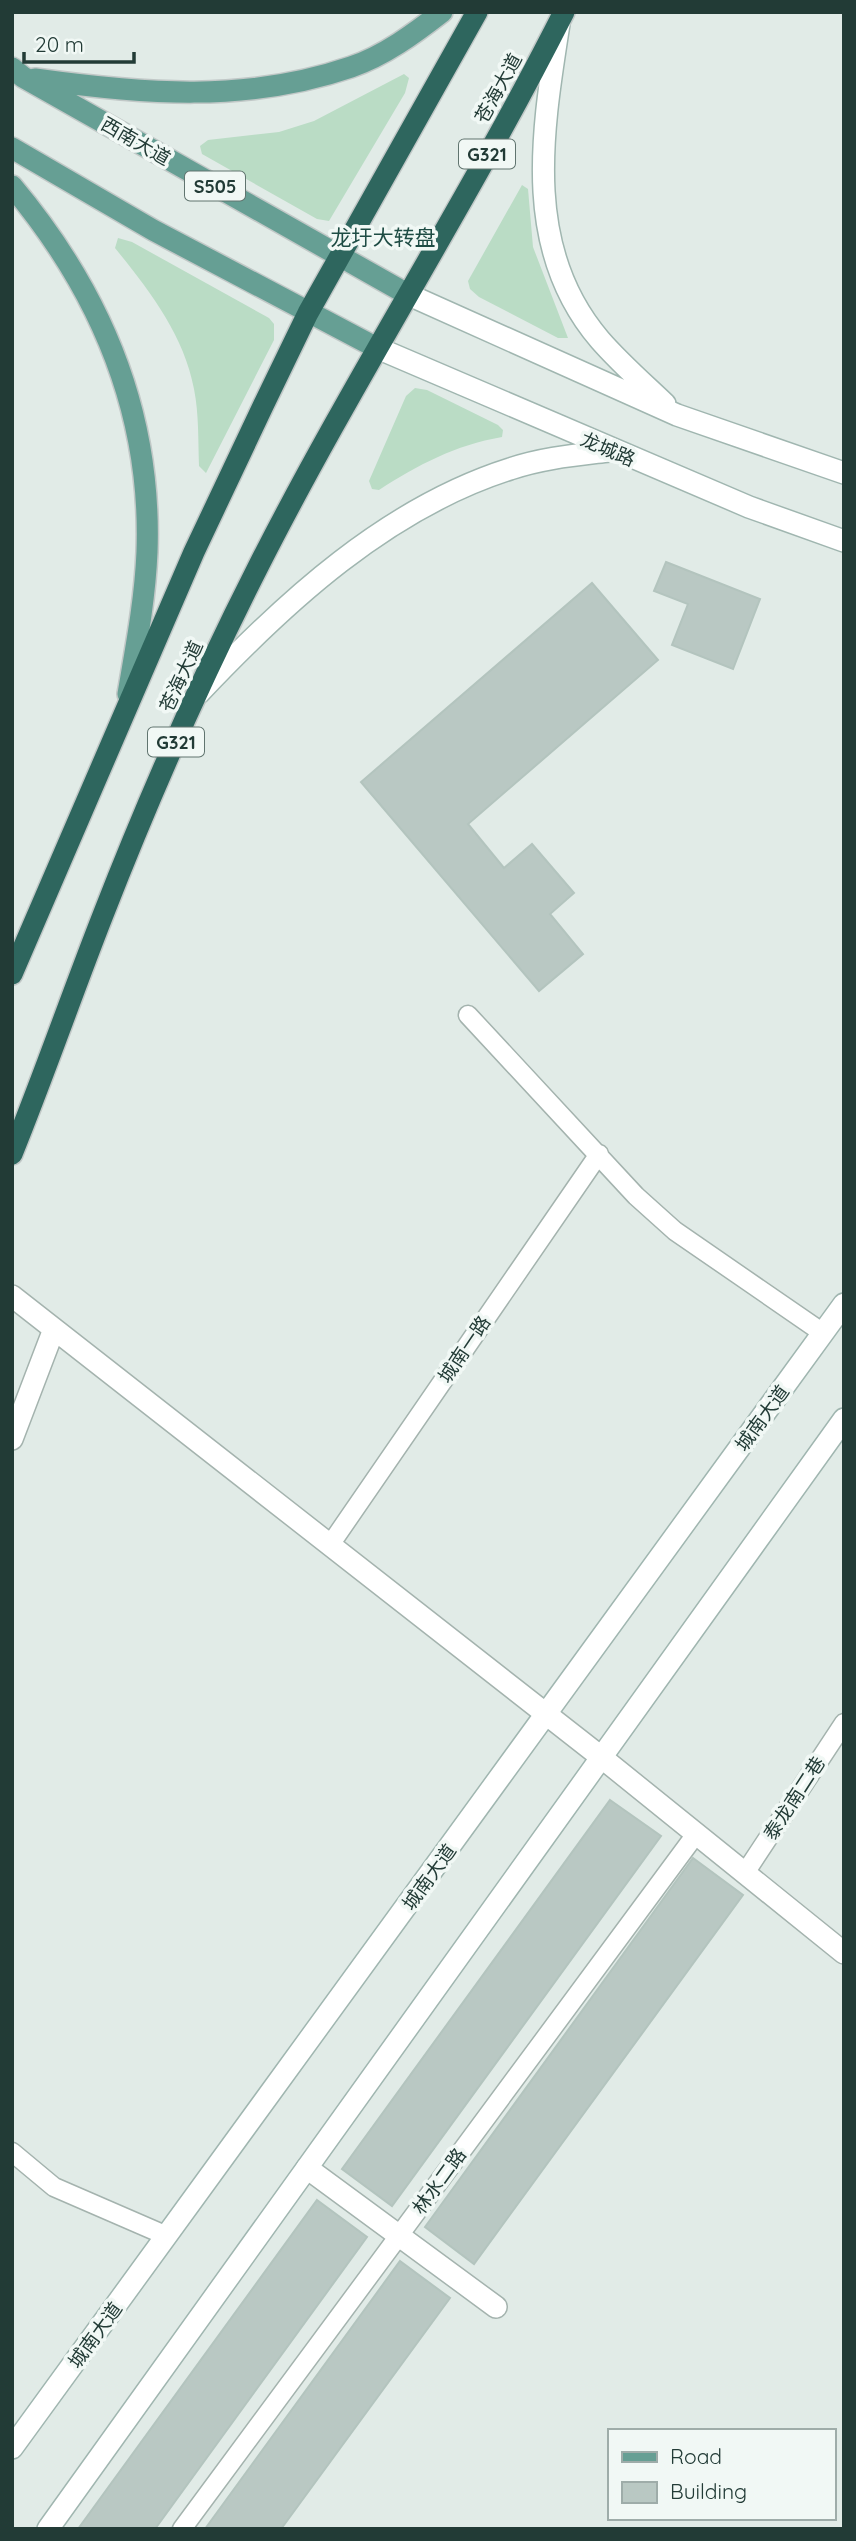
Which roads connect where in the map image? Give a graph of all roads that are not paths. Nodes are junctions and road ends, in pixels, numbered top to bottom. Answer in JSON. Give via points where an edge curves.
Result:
{"nodes":[{"id":1,"x":442,"y":12,"type":"edge"},
{"id":2,"x":477,"y":12,"type":"edge"},
{"id":3,"x":562,"y":17,"type":"edge"},
{"id":4,"x":18,"y":72,"type":"edge"},
{"id":5,"x":12,"y":148,"type":"edge"},
{"id":6,"x":12,"y":186,"type":"edge"},
{"id":7,"x":340,"y":257,"type":"junction"},
{"id":8,"x":407,"y":294,"type":"junction"},
{"id":9,"x":308,"y":313,"type":"junction"},
{"id":10,"x":375,"y":347,"type":"junction"},
{"id":11,"x":677,"y":415,"type":"junction"},
{"id":12,"x":611,"y":450,"type":"junction"},
{"id":13,"x":844,"y":473,"type":"edge"},
{"id":14,"x":844,"y":541,"type":"edge"},
{"id":15,"x":195,"y":698,"type":"junction"},
{"id":16,"x":123,"y":717,"type":"junction"},
{"id":17,"x":18,"y":946,"type":"edge"},
{"id":18,"x":12,"y":974,"type":"edge"},
{"id":19,"x":468,"y":1015,"type":"dead end"},
{"id":20,"x":12,"y":1154,"type":"edge"},
{"id":21,"x":599,"y":1154,"type":"junction"},
{"id":22,"x":12,"y":1296,"type":"edge"},
{"id":23,"x":844,"y":1304,"type":"edge"},
{"id":24,"x":54,"y":1329,"type":"junction"},
{"id":25,"x":823,"y":1333,"type":"junction"},
{"id":26,"x":844,"y":1419,"type":"edge"},
{"id":27,"x":12,"y":1439,"type":"edge"},
{"id":28,"x":330,"y":1545,"type":"junction"},
{"id":29,"x":547,"y":1716,"type":"junction"},
{"id":30,"x":844,"y":1723,"type":"edge"},
{"id":31,"x":601,"y":1757,"type":"junction"},
{"id":32,"x":696,"y":1834,"type":"junction"},
{"id":33,"x":745,"y":1873,"type":"junction"},
{"id":34,"x":841,"y":1945,"type":"edge"},
{"id":35,"x":12,"y":2152,"type":"edge"},
{"id":36,"x":307,"y":2168,"type":"junction"},
{"id":37,"x":167,"y":2236,"type":"junction"},
{"id":38,"x":399,"y":2236,"type":"junction"},
{"id":39,"x":496,"y":2307,"type":"dead end"},
{"id":40,"x":12,"y":2448,"type":"edge"},
{"id":41,"x":48,"y":2529,"type":"edge"},
{"id":42,"x":182,"y":2529,"type":"edge"}],
"edges":[{"from":1,"to":4,"type":"main road","via":[[399,43],[353,67],[245,90],[182,95]]},
{"from":2,"to":7,"type":"highway","number":"G321"},
{"from":3,"to":8,"type":"highway","name":"苍海大道","number":"G321"},
{"from":3,"to":11,"type":"main road","via":[[546,109],[541,176],[552,252],[571,297],[599,339]]},
{"from":4,"to":7,"type":"main road","name":"西南大道","number":"S505"},
{"from":5,"to":9,"type":"main road"},
{"from":6,"to":16,"type":"main road","via":[[63,250],[83,284],[127,391],[142,468],[147,550],[140,628]]},
{"from":7,"to":8,"type":"main road","name":"西南大道","number":"S505"},
{"from":7,"to":9,"type":"highway","number":"G321"},
{"from":8,"to":10,"type":"highway","name":"苍海大道"},
{"from":8,"to":11,"type":"main road"},
{"from":9,"to":10,"type":"main road"},
{"from":9,"to":16,"type":"highway","number":"G321","via":[[194,552]]},
{"from":10,"to":12,"type":"main road","name":"龙城路"},
{"from":10,"to":15,"type":"highway","name":"苍海大道","number":"G321","via":[[258,566]]},
{"from":11,"to":13,"type":"main road"},
{"from":12,"to":14,"type":"main road","name":"龙城路"},
{"from":12,"to":15,"type":"main road","via":[[511,468],[460,488],[384,530],[247,642]]},
{"from":15,"to":20,"type":"highway","name":"苍海大道","number":"G321","via":[[104,913]]},
{"from":16,"to":17,"type":"highway","number":"G321"},
{"from":17,"to":18,"type":"highway","number":"G321"},
{"from":19,"to":21,"type":"lane"},
{"from":21,"to":25,"type":"lane","via":[[675,1231]]},
{"from":21,"to":28,"type":"lane","name":"城南一路"},
{"from":22,"to":24,"type":"main road"},
{"from":23,"to":25,"type":"main road","name":"城南大道"},
{"from":24,"to":27,"type":"main road"},
{"from":24,"to":28,"type":"main road"},
{"from":25,"to":29,"type":"main road","name":"城南大道"},
{"from":26,"to":31,"type":"main road"},
{"from":28,"to":29,"type":"main road"},
{"from":29,"to":31,"type":"main road"},
{"from":29,"to":37,"type":"main road","name":"城南大道"},
{"from":30,"to":33,"type":"lane","name":"泰龙南二巷"},
{"from":31,"to":32,"type":"main road"},
{"from":31,"to":36,"type":"main road"},
{"from":32,"to":33,"type":"main road"},
{"from":32,"to":38,"type":"lane","name":"林水二路"},
{"from":33,"to":34,"type":"main road"},
{"from":35,"to":37,"type":"lane","via":[[54,2187]]},
{"from":36,"to":38,"type":"main road"},
{"from":36,"to":41,"type":"main road"},
{"from":37,"to":40,"type":"main road","name":"城南大道"},
{"from":38,"to":39,"type":"main road"},
{"from":38,"to":42,"type":"lane","name":"林水二路"}]}
